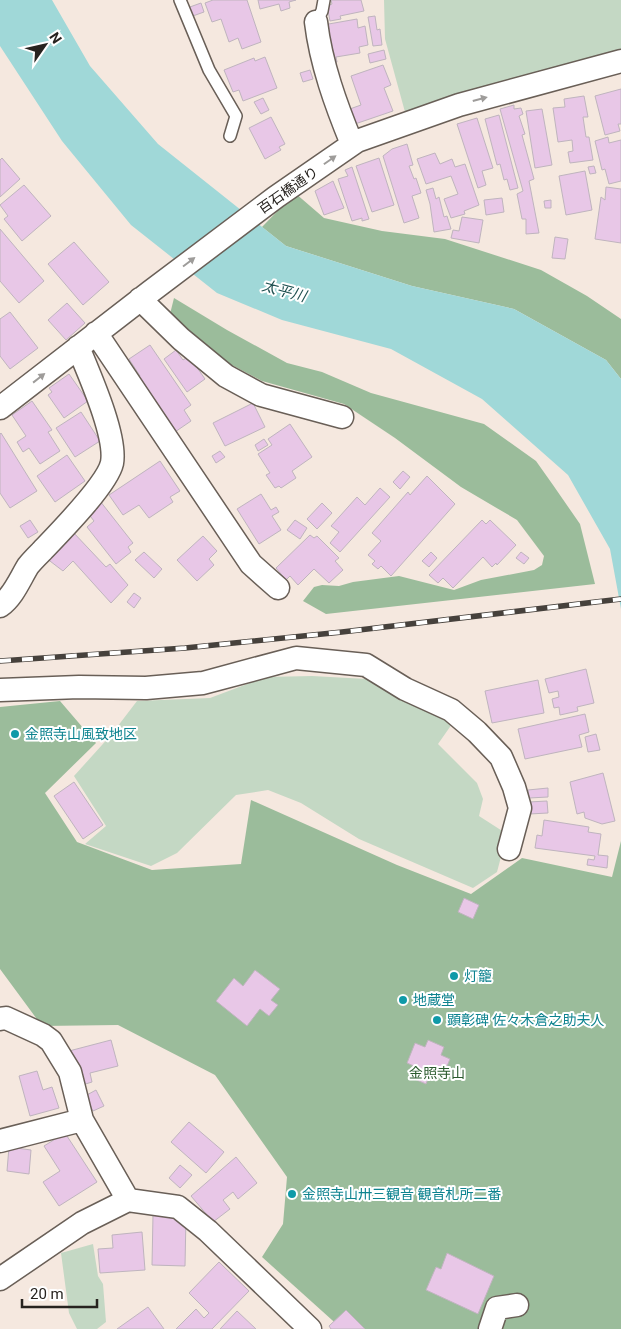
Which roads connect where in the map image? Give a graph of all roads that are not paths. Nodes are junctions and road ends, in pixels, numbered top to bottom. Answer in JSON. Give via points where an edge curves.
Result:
{"nodes":[{"id":1,"x":180,"y":0,"type":"edge"},
{"id":2,"x":324,"y":0,"type":"edge"},
{"id":3,"x":316,"y":22,"type":"joint"},
{"id":4,"x":621,"y":61,"type":"edge"},
{"id":5,"x":230,"y":136,"type":"dead end"},
{"id":6,"x":352,"y":144,"type":"junction"},
{"id":7,"x":145,"y":295,"type":"junction"},
{"id":8,"x":96,"y":333,"type":"junction"},
{"id":9,"x":78,"y":347,"type":"junction"},
{"id":10,"x":3,"y":401,"type":"edge"},
{"id":11,"x":342,"y":416,"type":"dead end"},
{"id":12,"x":278,"y":588,"type":"dead end"},
{"id":13,"x":0,"y":606,"type":"edge"},
{"id":14,"x":0,"y":690,"type":"edge"},
{"id":15,"x":508,"y":849,"type":"dead end"},
{"id":16,"x":0,"y":1019,"type":"edge"},
{"id":17,"x":82,"y":1120,"type":"junction"},
{"id":18,"x":0,"y":1141,"type":"edge"},
{"id":19,"x":128,"y":1200,"type":"junction"},
{"id":20,"x":0,"y":1279,"type":"edge"},
{"id":21,"x":517,"y":1305,"type":"dead end"},
{"id":22,"x":310,"y":1329,"type":"edge"},
{"id":23,"x":490,"y":1329,"type":"edge"}],
"edges":[{"from":1,"to":5,"type":"lane","via":[[209,70],[236,116]]},
{"from":2,"to":3,"type":"lane"},
{"from":3,"to":6,"type":"street","via":[[318,43],[335,102]]},
{"from":6,"to":4,"type":"street","name":"百石橋通り","one_way":true,"via":[[459,105]]},
{"from":7,"to":6,"type":"street","name":"百石橋通り","one_way":true},
{"from":7,"to":8,"type":"street","name":"百石橋通り"},
{"from":7,"to":11,"type":"street","via":[[181,339],[226,376],[261,395]]},
{"from":8,"to":9,"type":"street","name":"百石橋通り"},
{"from":8,"to":12,"type":"street","via":[[251,564]]},
{"from":10,"to":9,"type":"street","name":"百石橋通り","one_way":true},
{"from":9,"to":13,"type":"street","via":[[100,401],[112,449],[112,464],[104,479],[30,564],[6,602]]},
{"from":14,"to":15,"type":"street","via":[[146,688],[203,682],[296,658],[366,665],[405,689],[451,710],[501,758],[520,808]]},
{"from":16,"to":17,"type":"street","via":[[6,1018],[51,1041],[70,1072]]},
{"from":17,"to":18,"type":"street"},
{"from":17,"to":19,"type":"street"},
{"from":19,"to":20,"type":"street","via":[[82,1223]]},
{"from":19,"to":22,"type":"street","via":[[178,1207],[208,1231]]},
{"from":21,"to":23,"type":"street","via":[[497,1308]]}]}
